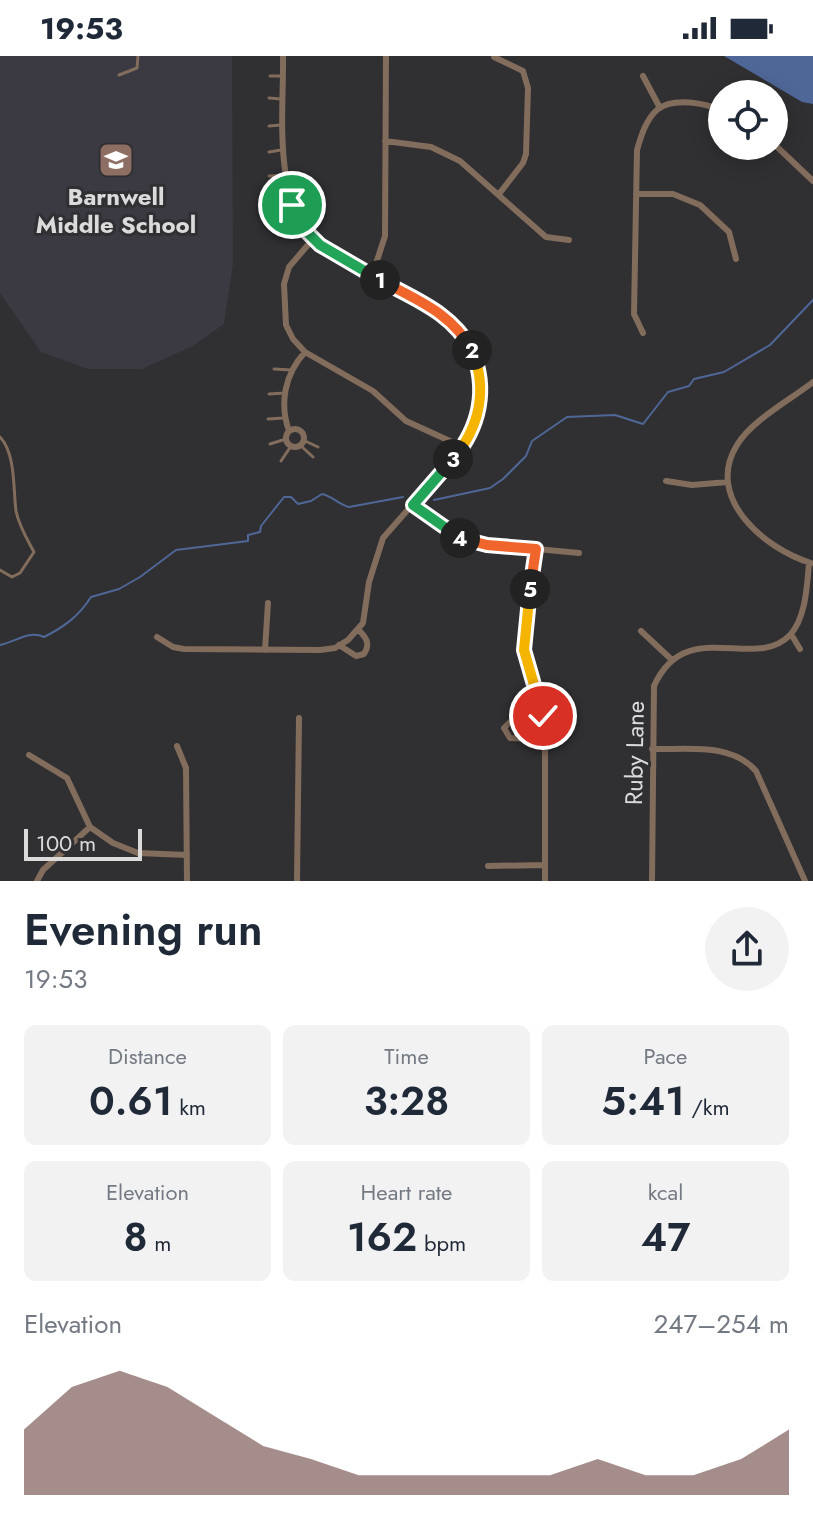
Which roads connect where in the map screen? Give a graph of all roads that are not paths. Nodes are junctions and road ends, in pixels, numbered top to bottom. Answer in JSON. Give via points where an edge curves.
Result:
{"nodes":[{"id":1,"x":138,"y":56,"type":"edge"},
{"id":2,"x":283,"y":56,"type":"edge"},
{"id":3,"x":386,"y":56,"type":"edge"},
{"id":4,"x":494,"y":57,"type":"edge"},
{"id":5,"x":119,"y":75,"type":"dead end"},
{"id":6,"x":270,"y":76,"type":"dead end"},
{"id":7,"x":283,"y":76,"type":"junction"},
{"id":8,"x":643,"y":76,"type":"dead end"},
{"id":9,"x":269,"y":98,"type":"dead end"},
{"id":10,"x":283,"y":100,"type":"junction"},
{"id":11,"x":708,"y":106,"type":"edge"},
{"id":12,"x":660,"y":108,"type":"junction"},
{"id":13,"x":284,"y":125,"type":"junction"},
{"id":14,"x":269,"y":126,"type":"dead end"},
{"id":15,"x":385,"y":141,"type":"junction"},
{"id":16,"x":284,"y":150,"type":"junction"},
{"id":17,"x":269,"y":152,"type":"dead end"},
{"id":18,"x":788,"y":157,"type":"edge"},
{"id":19,"x":285,"y":175,"type":"junction"},
{"id":20,"x":269,"y":176,"type":"dead end"},
{"id":21,"x":813,"y":181,"type":"edge"},
{"id":22,"x":305,"y":192,"type":"dead end"},
{"id":23,"x":499,"y":194,"type":"junction"},
{"id":24,"x":636,"y":194,"type":"junction"},
{"id":25,"x":290,"y":197,"type":"junction"},
{"id":26,"x":275,"y":202,"type":"dead end"},
{"id":27,"x":313,"y":239,"type":"junction"},
{"id":28,"x":569,"y":240,"type":"dead end"},
{"id":29,"x":736,"y":259,"type":"dead end"},
{"id":30,"x":372,"y":276,"type":"junction"},
{"id":31,"x":643,"y":333,"type":"dead end"},
{"id":32,"x":305,"y":352,"type":"junction"},
{"id":33,"x":274,"y":369,"type":"dead end"},
{"id":34,"x":291,"y":370,"type":"junction"},
{"id":35,"x":813,"y":382,"type":"edge"},
{"id":36,"x":285,"y":393,"type":"junction"},
{"id":37,"x":269,"y":394,"type":"dead end"},
{"id":38,"x":284,"y":418,"type":"junction"},
{"id":39,"x":268,"y":419,"type":"dead end"},
{"id":40,"x":289,"y":431,"type":"junction"},
{"id":41,"x":0,"y":437,"type":"edge"},
{"id":42,"x":286,"y":439,"type":"junction"},
{"id":43,"x":302,"y":442,"type":"junction"},
{"id":44,"x":270,"y":444,"type":"dead end"},
{"id":45,"x":291,"y":446,"type":"junction"},
{"id":46,"x":318,"y":447,"type":"dead end"},
{"id":47,"x":463,"y":447,"type":"junction"},
{"id":48,"x":313,"y":457,"type":"dead end"},
{"id":49,"x":281,"y":461,"type":"dead end"},
{"id":50,"x":666,"y":481,"type":"dead end"},
{"id":51,"x":728,"y":482,"type":"junction"},
{"id":52,"x":413,"y":505,"type":"junction"},
{"id":53,"x":536,"y":549,"type":"junction"},
{"id":54,"x":579,"y":553,"type":"dead end"},
{"id":55,"x":811,"y":563,"type":"edge"},
{"id":56,"x":0,"y":570,"type":"edge"},
{"id":57,"x":268,"y":603,"type":"dead end"},
{"id":58,"x":358,"y":629,"type":"junction"},
{"id":59,"x":641,"y":631,"type":"dead end"},
{"id":60,"x":791,"y":634,"type":"junction"},
{"id":61,"x":157,"y":637,"type":"dead end"},
{"id":62,"x":339,"y":645,"type":"junction"},
{"id":63,"x":800,"y":649,"type":"dead end"},
{"id":64,"x":265,"y":650,"type":"junction"},
{"id":65,"x":672,"y":660,"type":"junction"},
{"id":66,"x":543,"y":716,"type":"junction"},
{"id":67,"x":299,"y":718,"type":"dead end"},
{"id":68,"x":545,"y":740,"type":"junction"},
{"id":69,"x":177,"y":746,"type":"dead end"},
{"id":70,"x":652,"y":749,"type":"junction"},
{"id":71,"x":29,"y":755,"type":"dead end"},
{"id":72,"x":90,"y":827,"type":"junction"},
{"id":73,"x":187,"y":855,"type":"junction"},
{"id":74,"x":545,"y":865,"type":"junction"},
{"id":75,"x":488,"y":866,"type":"dead end"},
{"id":76,"x":37,"y":881,"type":"edge"},
{"id":77,"x":187,"y":881,"type":"edge"},
{"id":78,"x":297,"y":881,"type":"edge"},
{"id":79,"x":545,"y":881,"type":"edge"},
{"id":80,"x":652,"y":881,"type":"edge"},
{"id":81,"x":805,"y":881,"type":"edge"}],
"edges":[{"from":1,"to":5,"type":"lane","via":[[137,68]]},
{"from":2,"to":7,"type":"street"},
{"from":3,"to":15,"type":"street"},
{"from":4,"to":23,"type":"street","via":[[523,71],[528,88],[526,154]]},
{"from":6,"to":7,"type":"lane"},
{"from":7,"to":10,"type":"street"},
{"from":8,"to":12,"type":"street"},
{"from":9,"to":10,"type":"lane"},
{"from":10,"to":13,"type":"street"},
{"from":11,"to":12,"type":"street","via":[[698,102]]},
{"from":12,"to":24,"type":"street","via":[[637,150]]},
{"from":13,"to":14,"type":"lane"},
{"from":13,"to":16,"type":"street"},
{"from":15,"to":23,"type":"street","via":[[431,147],[460,161]]},
{"from":15,"to":30,"type":"street","via":[[385,236]]},
{"from":16,"to":17,"type":"lane"},
{"from":16,"to":19,"type":"street"},
{"from":18,"to":21,"type":"street"},
{"from":19,"to":20,"type":"lane"},
{"from":19,"to":25,"type":"street"},
{"from":22,"to":25,"type":"lane"},
{"from":23,"to":28,"type":"street","via":[[546,237]]},
{"from":24,"to":29,"type":"street","via":[[673,194],[700,205],[729,232]]},
{"from":24,"to":31,"type":"street","via":[[634,314]]},
{"from":25,"to":26,"type":"lane"},
{"from":25,"to":27,"type":"street"},
{"from":27,"to":30,"type":"street"},
{"from":27,"to":32,"type":"street","via":[[289,267],[284,284],[286,325]]},
{"from":30,"to":47,"type":"street","via":[[450,320],[472,350],[480,369],[480,400],[473,432]]},
{"from":32,"to":34,"type":"street"},
{"from":32,"to":47,"type":"street","via":[[373,391],[406,421]]},
{"from":33,"to":34,"type":"lane"},
{"from":34,"to":36,"type":"street"},
{"from":35,"to":51,"type":"street","via":[[748,430],[729,462]]},
{"from":36,"to":37,"type":"lane"},
{"from":36,"to":38,"type":"street"},
{"from":38,"to":39,"type":"lane"},
{"from":38,"to":40,"type":"street"},
{"from":40,"to":42,"type":"street"},
{"from":40,"to":43,"type":"street","via":[[301,431]]},
{"from":41,"to":56,"type":"lane","via":[[7,444],[16,512],[34,552],[20,573],[12,577]]},
{"from":42,"to":44,"type":"lane"},
{"from":42,"to":45,"type":"street"},
{"from":43,"to":45,"type":"street"},
{"from":43,"to":46,"type":"lane"},
{"from":43,"to":48,"type":"lane"},
{"from":45,"to":49,"type":"lane"},
{"from":47,"to":52,"type":"street"},
{"from":50,"to":51,"type":"street"},
{"from":51,"to":55,"type":"street","via":[[739,513],[759,534],[780,551]]},
{"from":52,"to":53,"type":"street","via":[[462,539]]},
{"from":52,"to":58,"type":"street","via":[[383,538]]},
{"from":53,"to":54,"type":"street"},
{"from":53,"to":66,"type":"street","via":[[524,650]]},
{"from":55,"to":60,"type":"street"},
{"from":57,"to":64,"type":"street"},
{"from":58,"to":62,"type":"street"},
{"from":58,"to":62,"type":"street","via":[[368,641],[364,654],[356,656]]},
{"from":59,"to":65,"type":"street"},
{"from":60,"to":63,"type":"street"},
{"from":60,"to":65,"type":"street","via":[[775,644],[752,648],[691,649]]},
{"from":61,"to":64,"type":"street","via":[[184,649]]},
{"from":62,"to":64,"type":"street"},
{"from":65,"to":70,"type":"street","name":"Ruby Lane","via":[[654,686]]},
{"from":66,"to":68,"type":"street"},
{"from":66,"to":68,"type":"street","via":[[512,720],[504,728],[510,738]]},
{"from":67,"to":78,"type":"street"},
{"from":68,"to":74,"type":"street"},
{"from":69,"to":73,"type":"street","via":[[186,768]]},
{"from":70,"to":80,"type":"street","name":"Ruby Lane"},
{"from":70,"to":81,"type":"street","via":[[709,750],[749,763]]},
{"from":71,"to":72,"type":"street","via":[[67,778]]},
{"from":72,"to":73,"type":"street","via":[[127,850]]},
{"from":72,"to":76,"type":"street"},
{"from":73,"to":77,"type":"street"},
{"from":74,"to":75,"type":"street"},
{"from":74,"to":79,"type":"street"}]}
